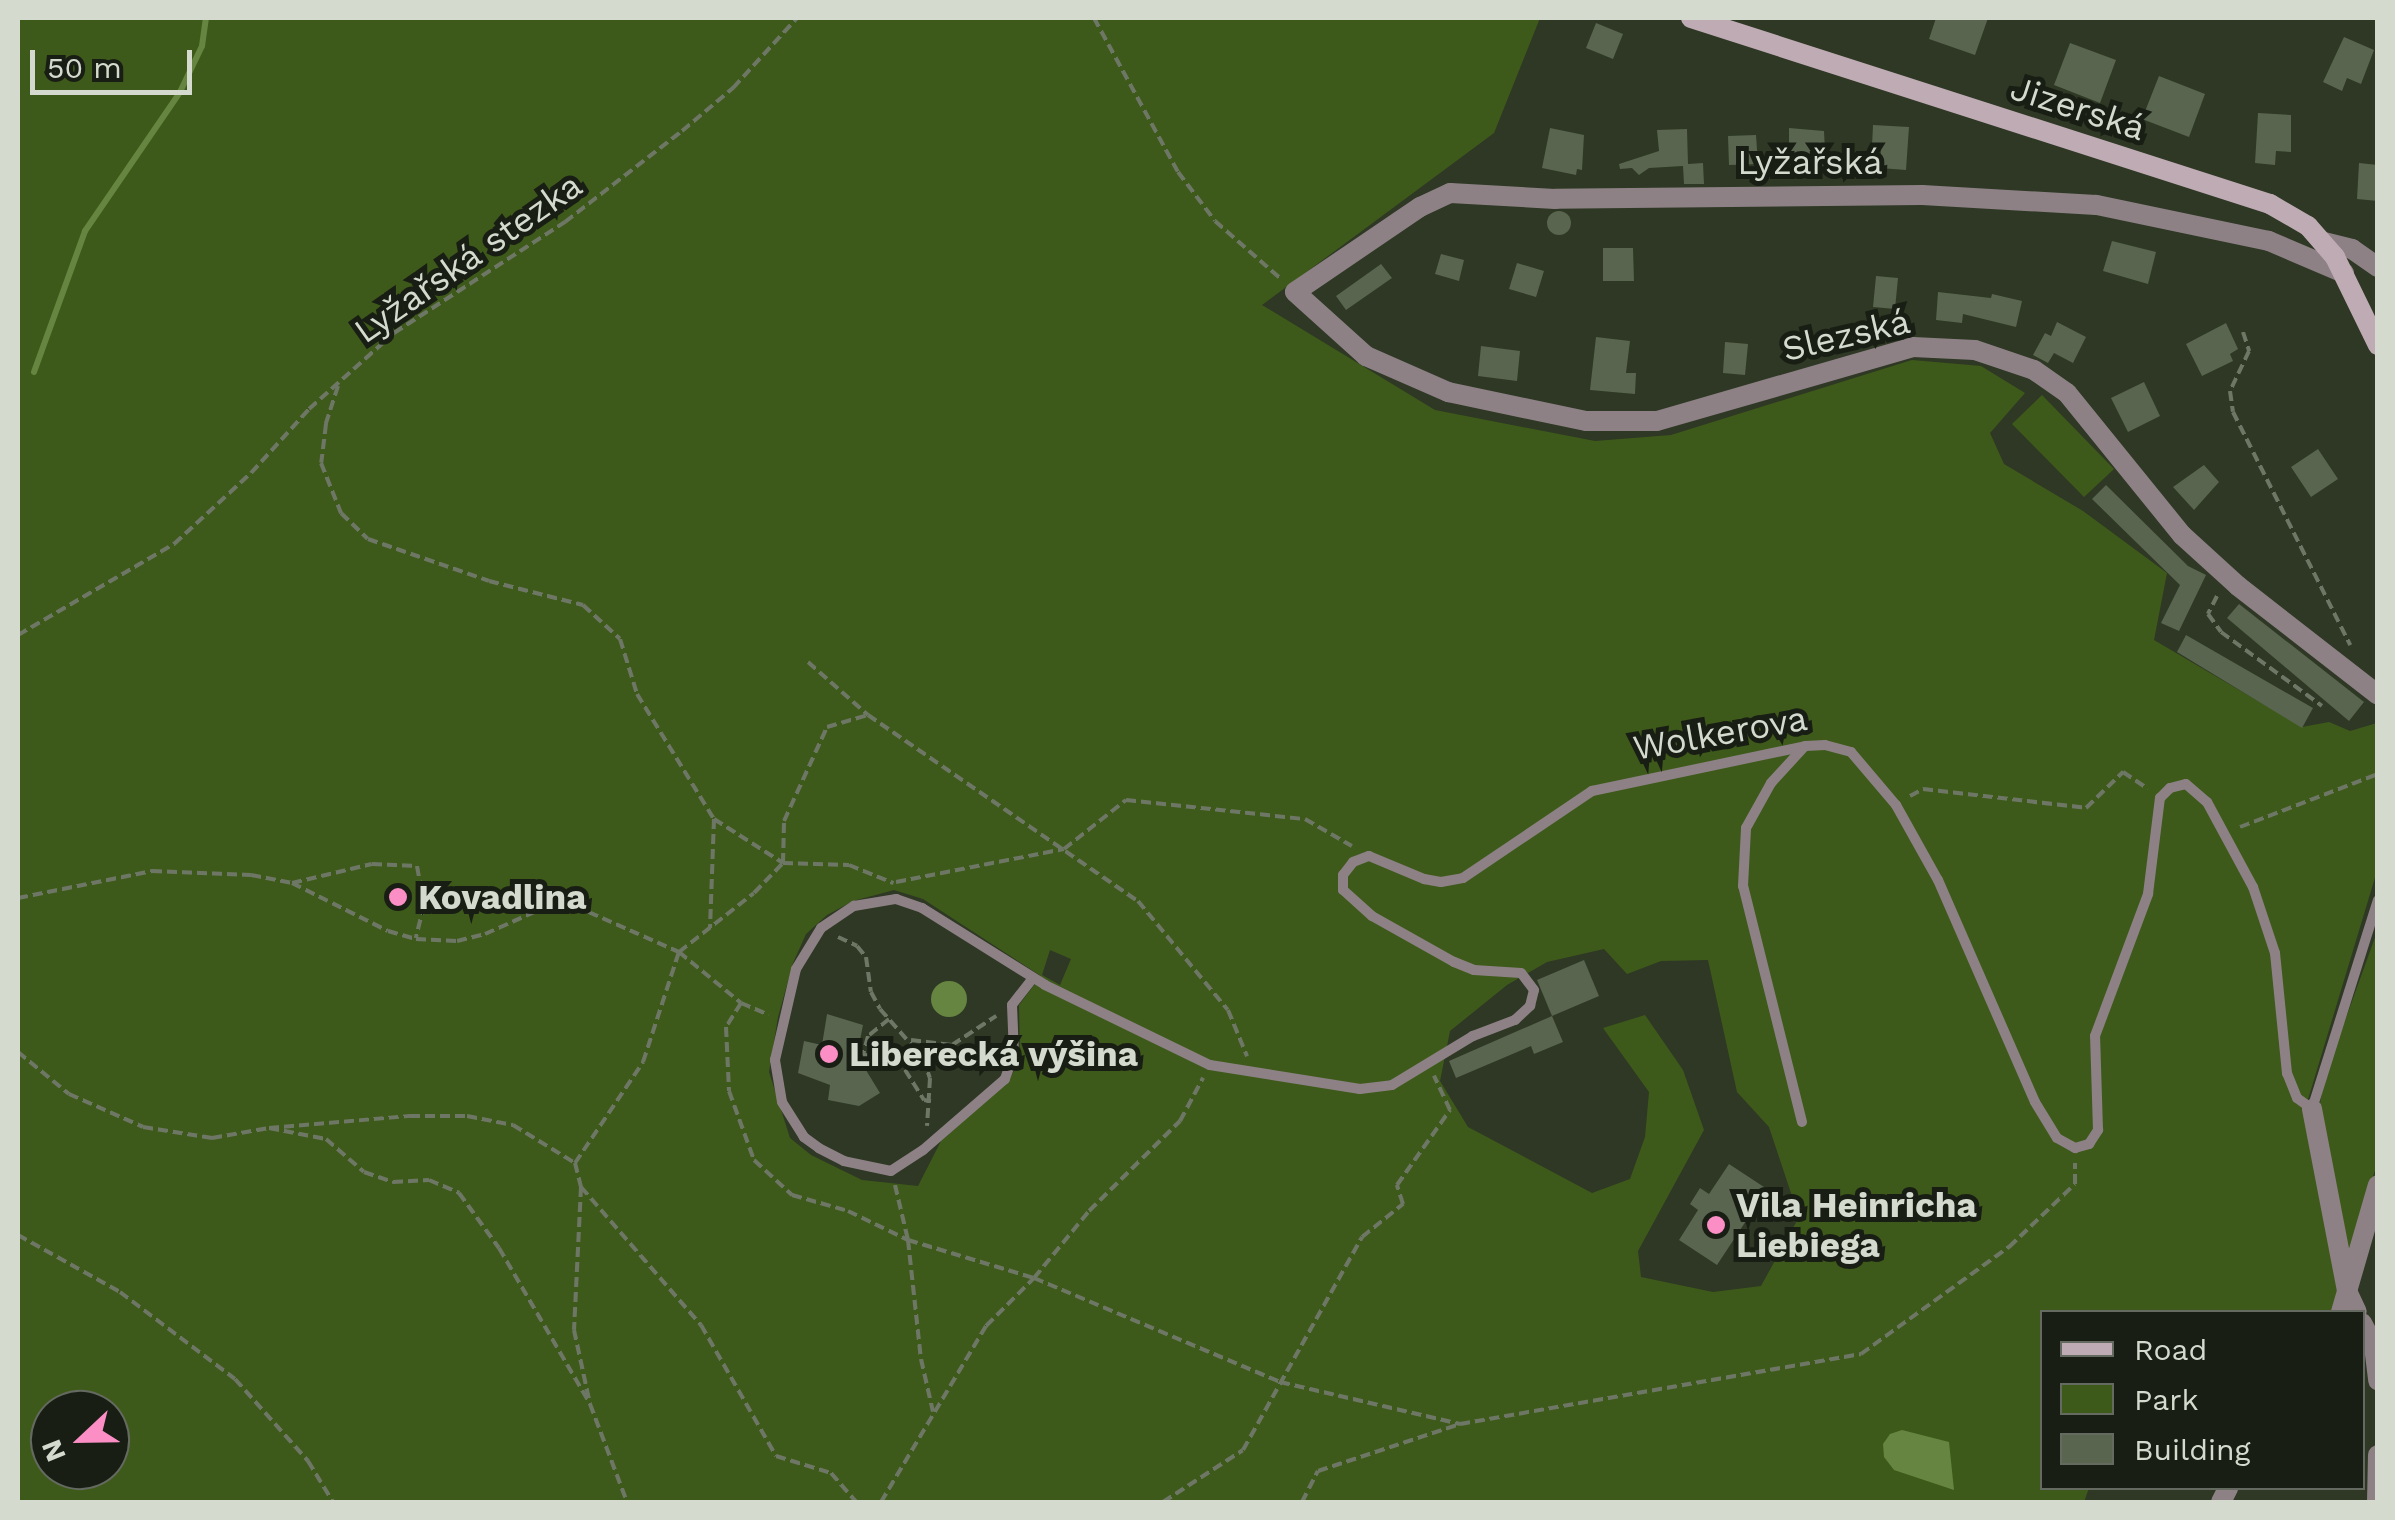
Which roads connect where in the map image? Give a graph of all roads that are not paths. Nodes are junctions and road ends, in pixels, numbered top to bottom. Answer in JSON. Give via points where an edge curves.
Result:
{"nodes":[{"id":1,"x":1691,"y":18,"type":"edge"},
{"id":2,"x":2324,"y":242,"type":"junction"},
{"id":3,"x":2378,"y":267,"type":"edge"},
{"id":4,"x":2344,"y":272,"type":"junction"},
{"id":5,"x":1295,"y":292,"type":"joint"},
{"id":6,"x":2378,"y":346,"type":"edge"},
{"id":7,"x":2378,"y":694,"type":"edge"},
{"id":8,"x":1805,"y":746,"type":"junction"},
{"id":9,"x":2378,"y":900,"type":"edge"},
{"id":10,"x":1033,"y":978,"type":"junction"},
{"id":11,"x":2312,"y":1109,"type":"junction"},
{"id":12,"x":1802,"y":1122,"type":"dead end"},
{"id":13,"x":2378,"y":1185,"type":"edge"},
{"id":14,"x":2347,"y":1291,"type":"junction"},
{"id":15,"x":2342,"y":1310,"type":"edge"},
{"id":16,"x":2357,"y":1310,"type":"edge"},
{"id":17,"x":2365,"y":1329,"type":"edge"},
{"id":18,"x":2378,"y":1381,"type":"edge"},
{"id":19,"x":2378,"y":1454,"type":"edge"},
{"id":20,"x":2377,"y":1502,"type":"edge"}],
"edges":[{"from":1,"to":2,"type":"street","name":"Jizerská","via":[[2270,204]]},
{"from":2,"to":3,"type":"street","via":[[2352,249]]},
{"from":2,"to":4,"type":"street","name":"Jizerská"},
{"from":4,"to":5,"type":"street","name":"Lyžařská","via":[[2269,241],[2096,205],[1922,195],[1556,199],[1450,193]]},
{"from":4,"to":6,"type":"street","name":"Jizerská"},
{"from":5,"to":7,"type":"street","name":"Slezská","via":[[1366,356],[1448,392],[1586,420],[1657,421],[1914,347],[1974,350],[2034,370],[2068,393],[2182,535]]},
{"from":8,"to":10,"type":"lane","name":"Wolkerova","via":[[1592,791],[1463,878],[1424,879],[1369,856],[1353,862],[1343,876],[1354,902],[1454,962],[1521,972],[1534,990],[1530,1006],[1515,1020],[1392,1085],[1360,1090],[1210,1066]]},
{"from":8,"to":11,"type":"lane","name":"Wolkerova","via":[[1851,752],[1896,805],[1938,880],[2034,1102],[2057,1138],[2075,1148],[2089,1144],[2098,1130],[2096,1036],[2148,894],[2160,798],[2186,784],[2207,802],[2258,904],[2274,953],[2286,1073],[2297,1098]]},
{"from":8,"to":12,"type":"lane","via":[[1771,783],[1746,828],[1743,886]]},
{"from":9,"to":11,"type":"lane"},
{"from":10,"to":10,"type":"lane","via":[[1012,1005],[1014,1054],[1005,1078],[891,1171],[844,1161],[804,1137],[782,1102],[774,1075],[778,1017],[821,928],[854,906],[896,899],[922,908]]},
{"from":11,"to":14,"type":"street"},
{"from":13,"to":14,"type":"street"},
{"from":14,"to":15,"type":"street"},
{"from":14,"to":16,"type":"street"},
{"from":17,"to":18,"type":"street"},
{"from":19,"to":20,"type":"street"}]}
